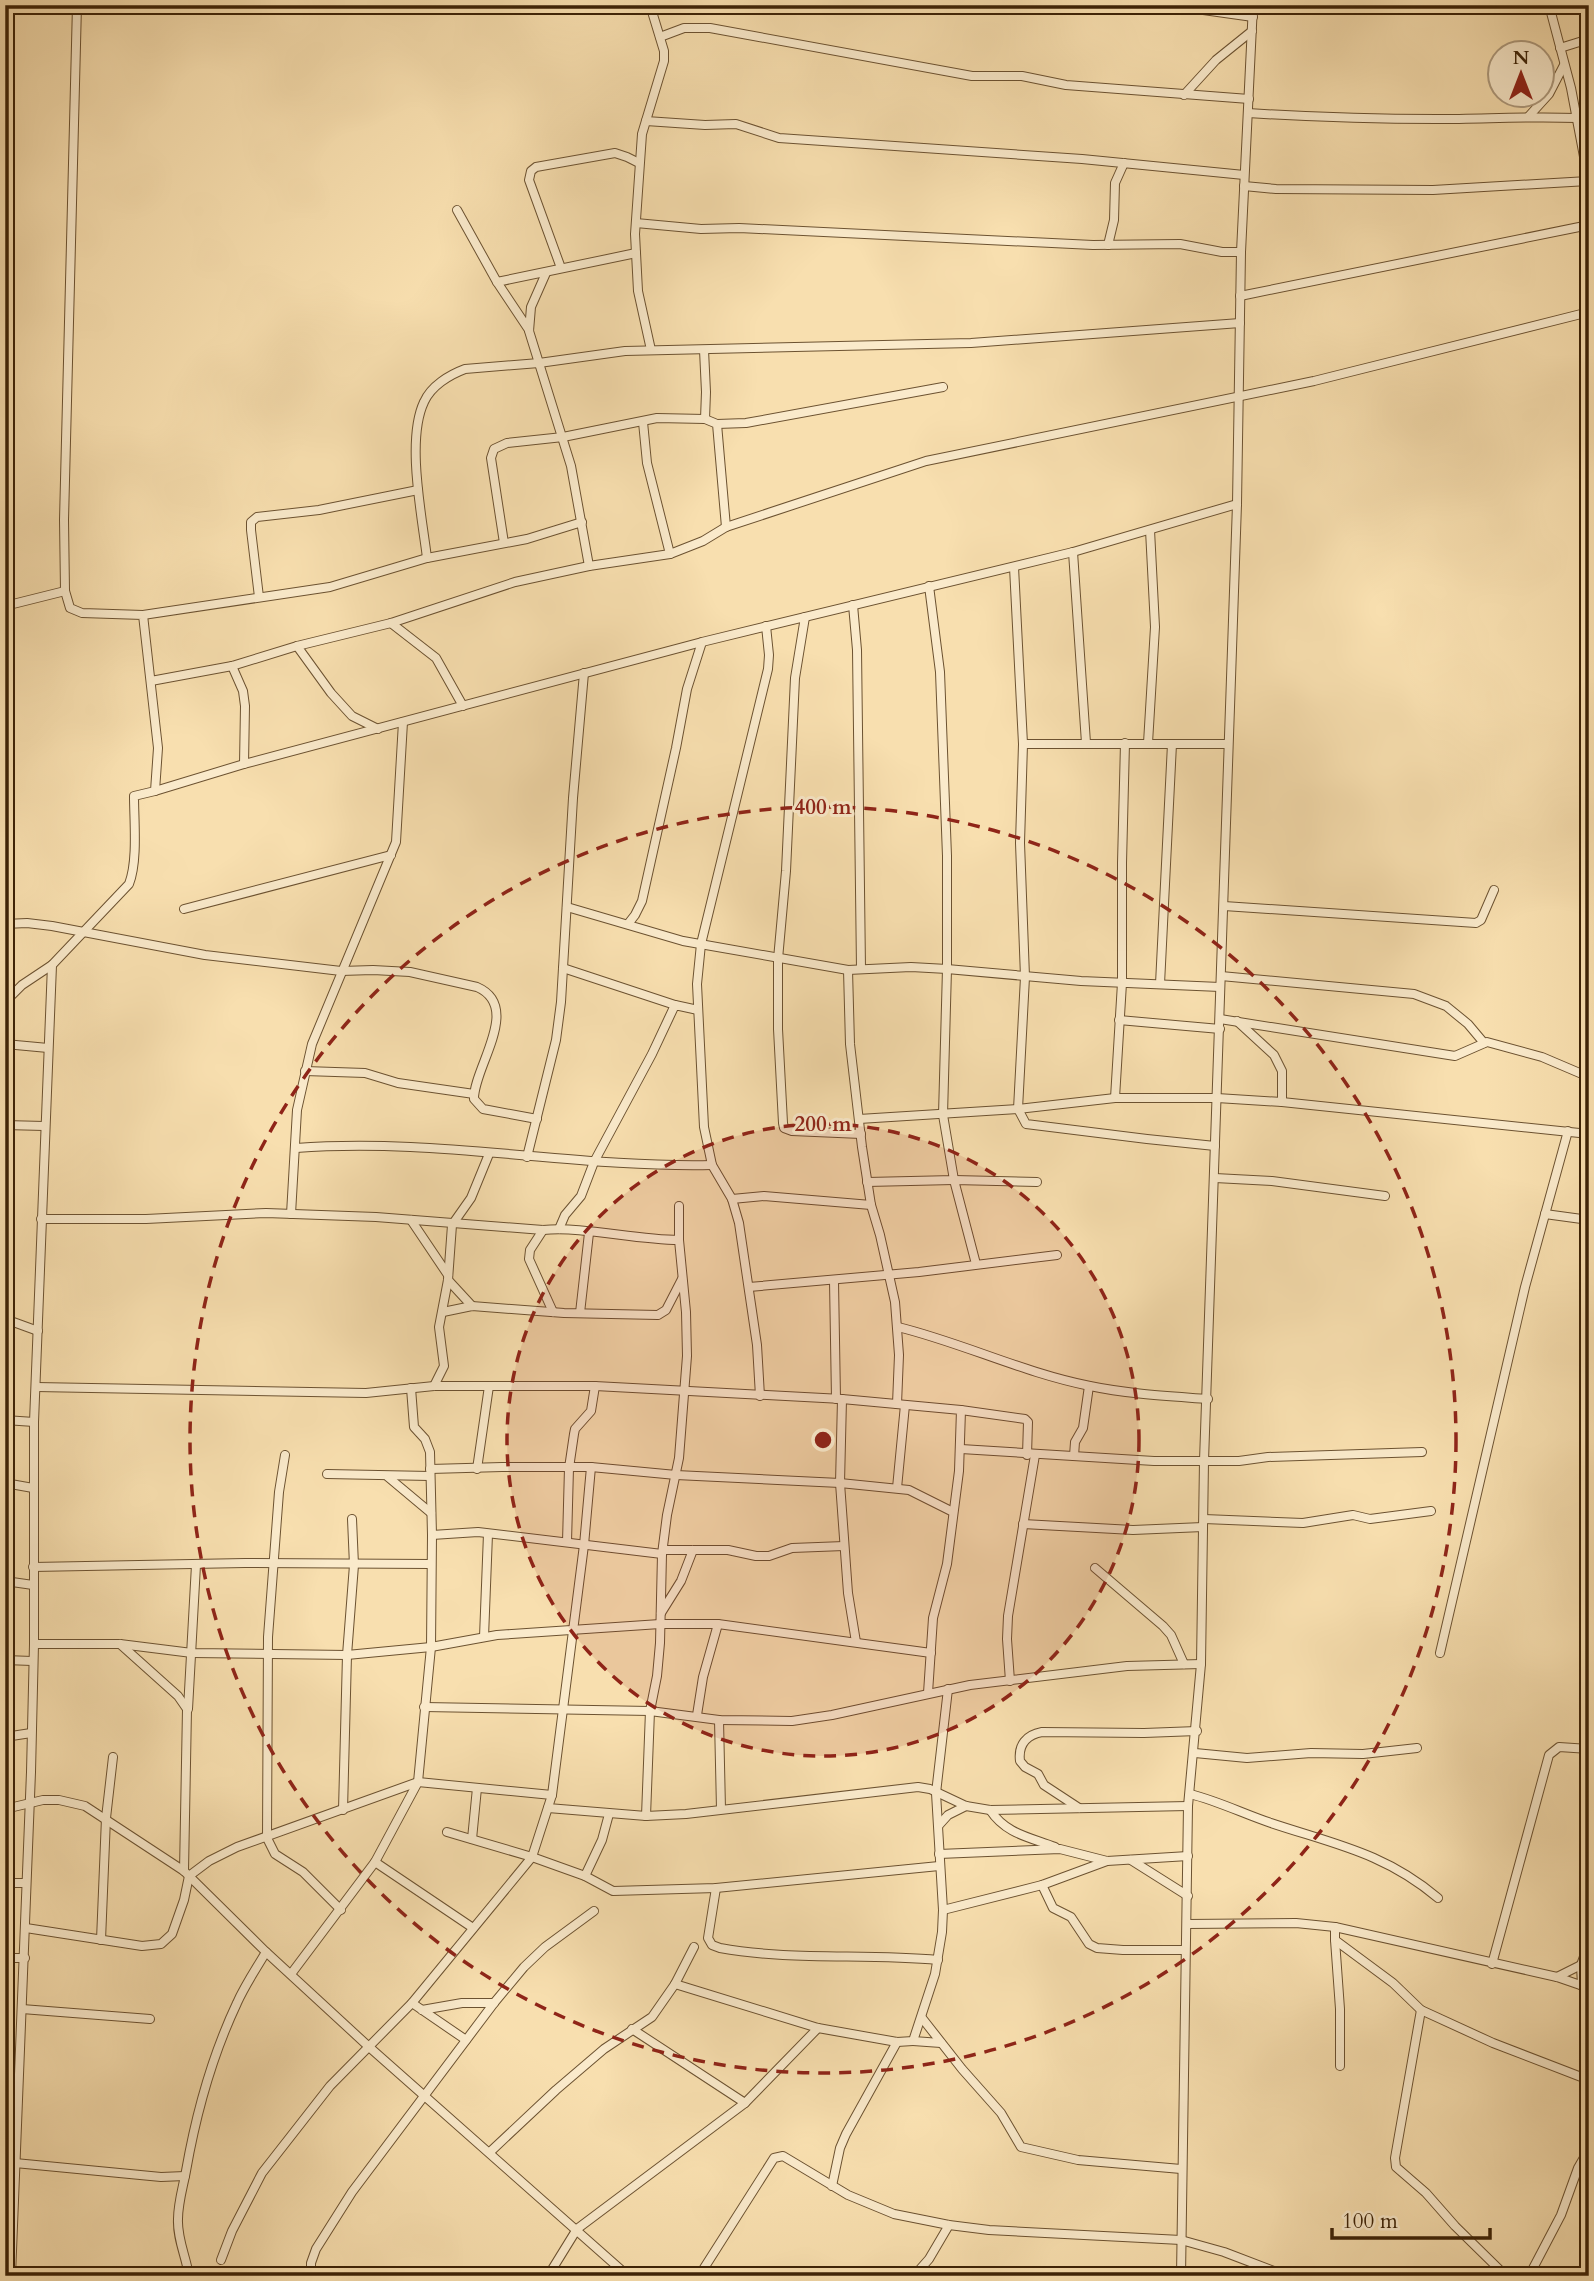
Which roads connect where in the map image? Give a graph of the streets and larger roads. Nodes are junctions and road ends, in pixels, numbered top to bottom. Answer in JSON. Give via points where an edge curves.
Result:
{"nodes":[{"id":1,"x":77,"y":5,"type":"edge"},
{"id":2,"x":650,"y":5,"type":"edge"},
{"id":3,"x":1078,"y":5,"type":"edge"},
{"id":4,"x":1132,"y":5,"type":"edge"},
{"id":5,"x":1168,"y":5,"type":"edge"},
{"id":6,"x":1253,"y":5,"type":"edge"},
{"id":7,"x":1549,"y":5,"type":"edge"},
{"id":8,"x":1253,"y":17,"type":"junction"},
{"id":9,"x":1252,"y":31,"type":"junction"},
{"id":10,"x":660,"y":37,"type":"junction"},
{"id":11,"x":1589,"y":38,"type":"edge"},
{"id":12,"x":1560,"y":48,"type":"junction"},
{"id":13,"x":1564,"y":65,"type":"junction"},
{"id":14,"x":1184,"y":95,"type":"junction"},
{"id":15,"x":1249,"y":99,"type":"junction"},
{"id":16,"x":1248,"y":113,"type":"junction"},
{"id":17,"x":1529,"y":116,"type":"junction"},
{"id":18,"x":1577,"y":118,"type":"junction"},
{"id":19,"x":646,"y":121,"type":"junction"},
{"id":20,"x":639,"y":163,"type":"junction"},
{"id":21,"x":1124,"y":163,"type":"junction"},
{"id":22,"x":1244,"y":175,"type":"junction"},
{"id":23,"x":1589,"y":182,"type":"edge"},
{"id":24,"x":1244,"y":186,"type":"junction"},
{"id":25,"x":457,"y":210,"type":"dead end"},
{"id":26,"x":636,"y":222,"type":"junction"},
{"id":27,"x":1589,"y":225,"type":"edge"},
{"id":28,"x":1108,"y":245,"type":"junction"},
{"id":29,"x":1241,"y":252,"type":"junction"},
{"id":30,"x":636,"y":253,"type":"junction"},
{"id":31,"x":561,"y":268,"type":"junction"},
{"id":32,"x":546,"y":272,"type":"junction"},
{"id":33,"x":497,"y":282,"type":"junction"},
{"id":34,"x":1240,"y":296,"type":"junction"},
{"id":35,"x":1589,"y":312,"type":"edge"},
{"id":36,"x":1240,"y":323,"type":"junction"},
{"id":37,"x":529,"y":331,"type":"junction"},
{"id":38,"x":651,"y":350,"type":"junction"},
{"id":39,"x":704,"y":350,"type":"junction"},
{"id":40,"x":539,"y":363,"type":"junction"},
{"id":41,"x":943,"y":387,"type":"dead end"},
{"id":42,"x":1239,"y":396,"type":"junction"},
{"id":43,"x":705,"y":419,"type":"junction"},
{"id":44,"x":643,"y":422,"type":"junction"},
{"id":45,"x":717,"y":424,"type":"junction"},
{"id":46,"x":563,"y":437,"type":"junction"},
{"id":47,"x":418,"y":490,"type":"junction"},
{"id":48,"x":1237,"y":504,"type":"junction"},
{"id":49,"x":582,"y":522,"type":"junction"},
{"id":50,"x":726,"y":527,"type":"junction"},
{"id":51,"x":1150,"y":530,"type":"junction"},
{"id":52,"x":504,"y":543,"type":"junction"},
{"id":53,"x":1073,"y":552,"type":"junction"},
{"id":54,"x":670,"y":554,"type":"junction"},
{"id":55,"x":427,"y":558,"type":"junction"},
{"id":56,"x":589,"y":566,"type":"junction"},
{"id":57,"x":1014,"y":567,"type":"junction"},
{"id":58,"x":929,"y":586,"type":"junction"},
{"id":59,"x":65,"y":591,"type":"junction"},
{"id":60,"x":259,"y":597,"type":"junction"},
{"id":61,"x":853,"y":605,"type":"junction"},
{"id":62,"x":5,"y":606,"type":"edge"},
{"id":63,"x":143,"y":615,"type":"junction"},
{"id":64,"x":805,"y":617,"type":"junction"},
{"id":65,"x":391,"y":623,"type":"junction"},
{"id":66,"x":766,"y":626,"type":"junction"},
{"id":67,"x":702,"y":642,"type":"junction"},
{"id":68,"x":297,"y":646,"type":"junction"},
{"id":69,"x":232,"y":666,"type":"junction"},
{"id":70,"x":584,"y":673,"type":"junction"},
{"id":71,"x":151,"y":681,"type":"junction"},
{"id":72,"x":463,"y":706,"type":"junction"},
{"id":73,"x":403,"y":722,"type":"junction"},
{"id":74,"x":379,"y":729,"type":"junction"},
{"id":75,"x":1086,"y":743,"type":"junction"},
{"id":76,"x":1125,"y":743,"type":"junction"},
{"id":77,"x":1148,"y":743,"type":"junction"},
{"id":78,"x":1023,"y":744,"type":"junction"},
{"id":79,"x":1172,"y":744,"type":"junction"},
{"id":80,"x":1228,"y":744,"type":"junction"},
{"id":81,"x":244,"y":764,"type":"junction"},
{"id":82,"x":155,"y":791,"type":"junction"},
{"id":83,"x":391,"y":855,"type":"junction"},
{"id":84,"x":1494,"y":890,"type":"dead end"},
{"id":85,"x":1224,"y":905,"type":"junction"},
{"id":86,"x":567,"y":907,"type":"junction"},
{"id":87,"x":184,"y":909,"type":"dead end"},
{"id":88,"x":628,"y":923,"type":"junction"},
{"id":89,"x":5,"y":924,"type":"edge"},
{"id":90,"x":83,"y":933,"type":"junction"},
{"id":91,"x":701,"y":944,"type":"junction"},
{"id":92,"x":778,"y":959,"type":"junction"},
{"id":93,"x":52,"y":965,"type":"junction"},
{"id":94,"x":563,"y":968,"type":"junction"},
{"id":95,"x":861,"y":969,"type":"junction"},
{"id":96,"x":947,"y":969,"type":"junction"},
{"id":97,"x":848,"y":970,"type":"junction"},
{"id":98,"x":341,"y":971,"type":"junction"},
{"id":99,"x":1221,"y":976,"type":"junction"},
{"id":100,"x":1026,"y":977,"type":"junction"},
{"id":101,"x":1122,"y":982,"type":"junction"},
{"id":102,"x":1160,"y":984,"type":"junction"},
{"id":103,"x":1220,"y":987,"type":"junction"},
{"id":104,"x":5,"y":1002,"type":"edge"},
{"id":105,"x":675,"y":1004,"type":"junction"},
{"id":106,"x":698,"y":1010,"type":"junction"},
{"id":107,"x":1220,"y":1019,"type":"junction"},
{"id":108,"x":1119,"y":1020,"type":"junction"},
{"id":109,"x":1237,"y":1021,"type":"junction"},
{"id":110,"x":1220,"y":1029,"type":"junction"},
{"id":111,"x":1484,"y":1043,"type":"junction"},
{"id":112,"x":5,"y":1044,"type":"edge"},
{"id":113,"x":48,"y":1048,"type":"junction"},
{"id":114,"x":305,"y":1071,"type":"junction"},
{"id":115,"x":1589,"y":1077,"type":"edge"},
{"id":116,"x":474,"y":1094,"type":"junction"},
{"id":117,"x":1115,"y":1098,"type":"junction"},
{"id":118,"x":1217,"y":1098,"type":"junction"},
{"id":119,"x":1282,"y":1102,"type":"junction"},
{"id":120,"x":1018,"y":1109,"type":"junction"},
{"id":121,"x":943,"y":1115,"type":"junction"},
{"id":122,"x":537,"y":1119,"type":"junction"},
{"id":123,"x":859,"y":1119,"type":"junction"},
{"id":124,"x":5,"y":1125,"type":"edge"},
{"id":125,"x":44,"y":1126,"type":"junction"},
{"id":126,"x":1568,"y":1131,"type":"junction"},
{"id":127,"x":861,"y":1134,"type":"junction"},
{"id":128,"x":1589,"y":1134,"type":"edge"},
{"id":129,"x":1215,"y":1146,"type":"junction"},
{"id":130,"x":296,"y":1148,"type":"junction"},
{"id":131,"x":489,"y":1154,"type":"junction"},
{"id":132,"x":527,"y":1157,"type":"junction"},
{"id":133,"x":594,"y":1162,"type":"junction"},
{"id":134,"x":712,"y":1165,"type":"junction"},
{"id":135,"x":1214,"y":1178,"type":"junction"},
{"id":136,"x":954,"y":1180,"type":"junction"},
{"id":137,"x":867,"y":1182,"type":"junction"},
{"id":138,"x":1037,"y":1182,"type":"dead end"},
{"id":139,"x":1385,"y":1196,"type":"dead end"},
{"id":140,"x":732,"y":1199,"type":"junction"},
{"id":141,"x":870,"y":1205,"type":"junction"},
{"id":142,"x":679,"y":1206,"type":"dead end"},
{"id":143,"x":291,"y":1214,"type":"junction"},
{"id":144,"x":1545,"y":1214,"type":"junction"},
{"id":145,"x":41,"y":1219,"type":"junction"},
{"id":146,"x":411,"y":1220,"type":"junction"},
{"id":147,"x":1589,"y":1220,"type":"edge"},
{"id":148,"x":452,"y":1225,"type":"junction"},
{"id":149,"x":559,"y":1229,"type":"junction"},
{"id":150,"x":543,"y":1230,"type":"junction"},
{"id":151,"x":589,"y":1233,"type":"junction"},
{"id":152,"x":679,"y":1240,"type":"junction"},
{"id":153,"x":1057,"y":1255,"type":"dead end"},
{"id":154,"x":976,"y":1264,"type":"junction"},
{"id":155,"x":890,"y":1275,"type":"junction"},
{"id":156,"x":448,"y":1277,"type":"junction"},
{"id":157,"x":682,"y":1279,"type":"junction"},
{"id":158,"x":834,"y":1281,"type":"junction"},
{"id":159,"x":749,"y":1287,"type":"junction"},
{"id":160,"x":472,"y":1306,"type":"junction"},
{"id":161,"x":443,"y":1312,"type":"junction"},
{"id":162,"x":553,"y":1312,"type":"junction"},
{"id":163,"x":580,"y":1313,"type":"junction"},
{"id":164,"x":5,"y":1320,"type":"edge"},
{"id":165,"x":898,"y":1327,"type":"junction"},
{"id":166,"x":38,"y":1331,"type":"junction"},
{"id":167,"x":434,"y":1386,"type":"junction"},
{"id":168,"x":489,"y":1386,"type":"junction"},
{"id":169,"x":595,"y":1386,"type":"junction"},
{"id":170,"x":1089,"y":1386,"type":"junction"},
{"id":171,"x":36,"y":1387,"type":"junction"},
{"id":172,"x":411,"y":1388,"type":"junction"},
{"id":173,"x":684,"y":1392,"type":"junction"},
{"id":174,"x":760,"y":1396,"type":"junction"},
{"id":175,"x":839,"y":1399,"type":"junction"},
{"id":176,"x":1208,"y":1399,"type":"junction"},
{"id":177,"x":901,"y":1404,"type":"junction"},
{"id":178,"x":961,"y":1410,"type":"junction"},
{"id":179,"x":5,"y":1420,"type":"edge"},
{"id":180,"x":34,"y":1422,"type":"junction"},
{"id":181,"x":961,"y":1450,"type":"junction"},
{"id":182,"x":1422,"y":1452,"type":"dead end"},
{"id":183,"x":285,"y":1455,"type":"dead end"},
{"id":184,"x":1031,"y":1455,"type":"junction"},
{"id":185,"x":1074,"y":1456,"type":"junction"},
{"id":186,"x":1205,"y":1461,"type":"junction"},
{"id":187,"x":569,"y":1468,"type":"junction"},
{"id":188,"x":591,"y":1468,"type":"junction"},
{"id":189,"x":477,"y":1469,"type":"junction"},
{"id":190,"x":430,"y":1473,"type":"junction"},
{"id":191,"x":327,"y":1474,"type":"dead end"},
{"id":192,"x":676,"y":1475,"type":"junction"},
{"id":193,"x":388,"y":1477,"type":"junction"},
{"id":194,"x":5,"y":1483,"type":"edge"},
{"id":195,"x":840,"y":1483,"type":"junction"},
{"id":196,"x":33,"y":1488,"type":"junction"},
{"id":197,"x":897,"y":1488,"type":"junction"},
{"id":198,"x":1431,"y":1511,"type":"dead end"},
{"id":199,"x":431,"y":1513,"type":"junction"},
{"id":200,"x":953,"y":1513,"type":"junction"},
{"id":201,"x":352,"y":1520,"type":"dead end"},
{"id":202,"x":1204,"y":1523,"type":"junction"},
{"id":203,"x":1023,"y":1524,"type":"junction"},
{"id":204,"x":488,"y":1534,"type":"junction"},
{"id":205,"x":432,"y":1535,"type":"junction"},
{"id":206,"x":567,"y":1542,"type":"junction"},
{"id":207,"x":584,"y":1545,"type":"junction"},
{"id":208,"x":844,"y":1546,"type":"junction"},
{"id":209,"x":693,"y":1550,"type":"junction"},
{"id":210,"x":662,"y":1552,"type":"junction"},
{"id":211,"x":274,"y":1563,"type":"junction"},
{"id":212,"x":431,"y":1564,"type":"junction"},
{"id":213,"x":196,"y":1565,"type":"junction"},
{"id":214,"x":354,"y":1565,"type":"junction"},
{"id":215,"x":33,"y":1567,"type":"junction"},
{"id":216,"x":1095,"y":1568,"type":"dead end"},
{"id":217,"x":5,"y":1581,"type":"edge"},
{"id":218,"x":33,"y":1585,"type":"junction"},
{"id":219,"x":660,"y":1614,"type":"junction"},
{"id":220,"x":660,"y":1624,"type":"junction"},
{"id":221,"x":718,"y":1624,"type":"junction"},
{"id":222,"x":572,"y":1630,"type":"junction"},
{"id":223,"x":484,"y":1637,"type":"junction"},
{"id":224,"x":856,"y":1642,"type":"junction"},
{"id":225,"x":34,"y":1644,"type":"junction"},
{"id":226,"x":120,"y":1644,"type":"junction"},
{"id":227,"x":431,"y":1647,"type":"junction"},
{"id":228,"x":192,"y":1653,"type":"junction"},
{"id":229,"x":267,"y":1653,"type":"junction"},
{"id":230,"x":931,"y":1653,"type":"junction"},
{"id":231,"x":1440,"y":1653,"type":"dead end"},
{"id":232,"x":348,"y":1655,"type":"junction"},
{"id":233,"x":5,"y":1660,"type":"edge"},
{"id":234,"x":32,"y":1661,"type":"junction"},
{"id":235,"x":1184,"y":1664,"type":"junction"},
{"id":236,"x":1201,"y":1664,"type":"junction"},
{"id":237,"x":1010,"y":1681,"type":"junction"},
{"id":238,"x":948,"y":1689,"type":"junction"},
{"id":239,"x":928,"y":1693,"type":"junction"},
{"id":240,"x":424,"y":1707,"type":"junction"},
{"id":241,"x":187,"y":1709,"type":"junction"},
{"id":242,"x":563,"y":1711,"type":"junction"},
{"id":243,"x":650,"y":1711,"type":"junction"},
{"id":244,"x":697,"y":1715,"type":"junction"},
{"id":245,"x":719,"y":1720,"type":"junction"},
{"id":246,"x":1197,"y":1731,"type":"junction"},
{"id":247,"x":31,"y":1733,"type":"junction"},
{"id":248,"x":5,"y":1737,"type":"edge"},
{"id":249,"x":1417,"y":1748,"type":"dead end"},
{"id":250,"x":1589,"y":1749,"type":"edge"},
{"id":251,"x":1195,"y":1753,"type":"junction"},
{"id":252,"x":113,"y":1757,"type":"dead end"},
{"id":253,"x":418,"y":1782,"type":"junction"},
{"id":254,"x":477,"y":1788,"type":"junction"},
{"id":255,"x":936,"y":1793,"type":"junction"},
{"id":256,"x":1190,"y":1794,"type":"junction"},
{"id":257,"x":551,"y":1795,"type":"junction"},
{"id":258,"x":29,"y":1804,"type":"junction"},
{"id":259,"x":966,"y":1806,"type":"junction"},
{"id":260,"x":1188,"y":1806,"type":"junction"},
{"id":261,"x":548,"y":1808,"type":"junction"},
{"id":262,"x":5,"y":1809,"type":"edge"},
{"id":263,"x":721,"y":1809,"type":"junction"},
{"id":264,"x":1081,"y":1809,"type":"junction"},
{"id":265,"x":344,"y":1810,"type":"junction"},
{"id":266,"x":990,"y":1810,"type":"junction"},
{"id":267,"x":608,"y":1814,"type":"junction"},
{"id":268,"x":646,"y":1816,"type":"junction"},
{"id":269,"x":106,"y":1818,"type":"junction"},
{"id":270,"x":939,"y":1825,"type":"junction"},
{"id":271,"x":447,"y":1832,"type":"dead end"},
{"id":272,"x":267,"y":1838,"type":"junction"},
{"id":273,"x":472,"y":1839,"type":"junction"},
{"id":274,"x":1060,"y":1849,"type":"junction"},
{"id":275,"x":939,"y":1854,"type":"junction"},
{"id":276,"x":1188,"y":1856,"type":"junction"},
{"id":277,"x":531,"y":1857,"type":"junction"},
{"id":278,"x":1131,"y":1860,"type":"junction"},
{"id":279,"x":1107,"y":1861,"type":"junction"},
{"id":280,"x":376,"y":1862,"type":"junction"},
{"id":281,"x":939,"y":1866,"type":"junction"},
{"id":282,"x":187,"y":1874,"type":"junction"},
{"id":283,"x":585,"y":1876,"type":"junction"},
{"id":284,"x":5,"y":1882,"type":"edge"},
{"id":285,"x":25,"y":1883,"type":"junction"},
{"id":286,"x":1042,"y":1885,"type":"junction"},
{"id":287,"x":716,"y":1888,"type":"junction"},
{"id":288,"x":1188,"y":1896,"type":"junction"},
{"id":289,"x":1437,"y":1898,"type":"dead end"},
{"id":290,"x":341,"y":1910,"type":"junction"},
{"id":291,"x":943,"y":1910,"type":"junction"},
{"id":292,"x":594,"y":1911,"type":"dead end"},
{"id":293,"x":1187,"y":1924,"type":"junction"},
{"id":294,"x":1335,"y":1927,"type":"junction"},
{"id":295,"x":26,"y":1928,"type":"junction"},
{"id":296,"x":473,"y":1928,"type":"junction"},
{"id":297,"x":101,"y":1940,"type":"junction"},
{"id":298,"x":1335,"y":1940,"type":"junction"},
{"id":299,"x":1589,"y":1943,"type":"edge"},
{"id":300,"x":694,"y":1947,"type":"dead end"},
{"id":301,"x":1185,"y":1950,"type":"junction"},
{"id":302,"x":266,"y":1952,"type":"junction"},
{"id":303,"x":5,"y":1958,"type":"edge"},
{"id":304,"x":25,"y":1958,"type":"junction"},
{"id":305,"x":938,"y":1960,"type":"junction"},
{"id":306,"x":1492,"y":1964,"type":"junction"},
{"id":307,"x":1581,"y":1965,"type":"junction"},
{"id":308,"x":291,"y":1974,"type":"junction"},
{"id":309,"x":1557,"y":1977,"type":"junction"},
{"id":310,"x":675,"y":1984,"type":"junction"},
{"id":311,"x":1585,"y":1987,"type":"edge"},
{"id":312,"x":412,"y":2003,"type":"junction"},
{"id":313,"x":494,"y":2003,"type":"junction"},
{"id":314,"x":22,"y":2009,"type":"junction"},
{"id":315,"x":422,"y":2010,"type":"junction"},
{"id":316,"x":1421,"y":2010,"type":"junction"},
{"id":317,"x":922,"y":2018,"type":"junction"},
{"id":318,"x":150,"y":2019,"type":"dead end"},
{"id":319,"x":818,"y":2028,"type":"junction"},
{"id":320,"x":632,"y":2029,"type":"junction"},
{"id":321,"x":466,"y":2040,"type":"junction"},
{"id":322,"x":913,"y":2041,"type":"junction"},
{"id":323,"x":897,"y":2042,"type":"junction"},
{"id":324,"x":941,"y":2043,"type":"junction"},
{"id":325,"x":368,"y":2046,"type":"junction"},
{"id":326,"x":1340,"y":2066,"type":"dead end"},
{"id":327,"x":1589,"y":2080,"type":"edge"},
{"id":328,"x":425,"y":2096,"type":"junction"},
{"id":329,"x":745,"y":2103,"type":"junction"},
{"id":330,"x":1589,"y":2149,"type":"edge"},
{"id":331,"x":491,"y":2152,"type":"junction"},
{"id":332,"x":15,"y":2164,"type":"junction"},
{"id":333,"x":1181,"y":2169,"type":"junction"},
{"id":334,"x":185,"y":2176,"type":"junction"},
{"id":335,"x":832,"y":2186,"type":"junction"},
{"id":336,"x":9,"y":2219,"type":"edge"},
{"id":337,"x":950,"y":2225,"type":"junction"},
{"id":338,"x":577,"y":2229,"type":"junction"},
{"id":339,"x":1181,"y":2239,"type":"junction"},
{"id":340,"x":221,"y":2260,"type":"dead end"},
{"id":341,"x":9,"y":2271,"type":"edge"},
{"id":342,"x":628,"y":2275,"type":"edge"},
{"id":343,"x":189,"y":2276,"type":"edge"},
{"id":344,"x":311,"y":2276,"type":"edge"},
{"id":345,"x":548,"y":2276,"type":"edge"},
{"id":346,"x":699,"y":2276,"type":"edge"},
{"id":347,"x":914,"y":2276,"type":"edge"},
{"id":348,"x":1181,"y":2276,"type":"edge"},
{"id":349,"x":1287,"y":2276,"type":"edge"},
{"id":350,"x":1506,"y":2276,"type":"edge"},
{"id":351,"x":1529,"y":2276,"type":"edge"}],
"edges":[{"from":1,"to":59,"type":"street"},
{"from":2,"to":10,"type":"street"},
{"from":3,"to":4,"type":"street"},
{"from":5,"to":8,"type":"street"},
{"from":6,"to":8,"type":"street"},
{"from":7,"to":12,"type":"street"},
{"from":8,"to":9,"type":"street"},
{"from":9,"to":14,"type":"street","via":[[1216,60]]},
{"from":9,"to":15,"type":"street"},
{"from":10,"to":14,"type":"street","via":[[684,29],[710,28],[972,76],[1022,76],[1058,85]]},
{"from":10,"to":19,"type":"street","via":[[663,70]]},
{"from":11,"to":12,"type":"street"},
{"from":12,"to":13,"type":"street"},
{"from":13,"to":17,"type":"street","via":[[1549,94]]},
{"from":13,"to":18,"type":"street"},
{"from":14,"to":15,"type":"street"},
{"from":15,"to":16,"type":"street"},
{"from":16,"to":17,"type":"street","via":[[1325,118]]},
{"from":16,"to":22,"type":"street"},
{"from":17,"to":18,"type":"street"},
{"from":18,"to":23,"type":"street"},
{"from":19,"to":20,"type":"street"},
{"from":19,"to":21,"type":"street","via":[[736,124],[779,138]]},
{"from":20,"to":26,"type":"street"},
{"from":20,"to":31,"type":"street","via":[[615,153],[531,171],[529,180]]},
{"from":21,"to":22,"type":"street"},
{"from":21,"to":28,"type":"street","via":[[1115,183]]},
{"from":22,"to":24,"type":"street"},
{"from":23,"to":24,"type":"street","via":[[1433,191]]},
{"from":24,"to":29,"type":"street"},
{"from":25,"to":33,"type":"street"},
{"from":26,"to":28,"type":"street","via":[[701,229]]},
{"from":26,"to":30,"type":"street"},
{"from":27,"to":34,"type":"street"},
{"from":28,"to":29,"type":"street","via":[[1180,244]]},
{"from":29,"to":34,"type":"street"},
{"from":30,"to":31,"type":"street"},
{"from":30,"to":38,"type":"street","via":[[638,291]]},
{"from":31,"to":32,"type":"street"},
{"from":32,"to":33,"type":"street"},
{"from":32,"to":37,"type":"street","via":[[531,307]]},
{"from":33,"to":37,"type":"street"},
{"from":34,"to":36,"type":"street"},
{"from":35,"to":42,"type":"street"},
{"from":36,"to":39,"type":"street","via":[[971,343]]},
{"from":36,"to":42,"type":"street"},
{"from":37,"to":40,"type":"street"},
{"from":38,"to":39,"type":"street"},
{"from":38,"to":40,"type":"street"},
{"from":39,"to":43,"type":"street"},
{"from":40,"to":46,"type":"street"},
{"from":40,"to":47,"type":"street","via":[[466,369],[435,388],[423,403],[419,419]]},
{"from":41,"to":45,"type":"street","via":[[746,423]]},
{"from":42,"to":48,"type":"street"},
{"from":42,"to":50,"type":"street","via":[[926,461]]},
{"from":43,"to":44,"type":"street"},
{"from":43,"to":45,"type":"street"},
{"from":44,"to":46,"type":"street"},
{"from":44,"to":54,"type":"street","via":[[647,463]]},
{"from":45,"to":50,"type":"street"},
{"from":46,"to":49,"type":"street"},
{"from":46,"to":52,"type":"street","via":[[507,443],[494,449],[491,458]]},
{"from":47,"to":55,"type":"street"},
{"from":47,"to":60,"type":"street","via":[[257,517],[251,530]]},
{"from":48,"to":51,"type":"street"},
{"from":48,"to":80,"type":"street"},
{"from":49,"to":52,"type":"street"},
{"from":49,"to":56,"type":"street"},
{"from":50,"to":54,"type":"street"},
{"from":51,"to":53,"type":"street"},
{"from":51,"to":77,"type":"street","via":[[1155,627]]},
{"from":52,"to":55,"type":"street"},
{"from":53,"to":57,"type":"street"},
{"from":53,"to":75,"type":"street"},
{"from":54,"to":56,"type":"street"},
{"from":55,"to":60,"type":"street","via":[[330,587]]},
{"from":56,"to":65,"type":"street","via":[[515,582]]},
{"from":57,"to":58,"type":"street"},
{"from":57,"to":78,"type":"street"},
{"from":58,"to":61,"type":"street"},
{"from":58,"to":96,"type":"street","via":[[940,672]]},
{"from":59,"to":62,"type":"street"},
{"from":59,"to":63,"type":"street","via":[[70,608],[82,613]]},
{"from":60,"to":63,"type":"street"},
{"from":61,"to":64,"type":"street"},
{"from":61,"to":95,"type":"street"},
{"from":63,"to":71,"type":"street"},
{"from":64,"to":66,"type":"street"},
{"from":64,"to":92,"type":"street","via":[[795,678]]},
{"from":65,"to":68,"type":"street"},
{"from":65,"to":72,"type":"street","via":[[436,658]]},
{"from":66,"to":67,"type":"street"},
{"from":66,"to":91,"type":"street","via":[[768,669]]},
{"from":67,"to":70,"type":"street"},
{"from":67,"to":88,"type":"street","via":[[687,689],[642,901]]},
{"from":68,"to":69,"type":"street"},
{"from":68,"to":74,"type":"street","via":[[352,716]]},
{"from":69,"to":71,"type":"street"},
{"from":69,"to":81,"type":"street","via":[[245,706]]},
{"from":70,"to":72,"type":"street"},
{"from":70,"to":86,"type":"street"},
{"from":71,"to":82,"type":"street","via":[[158,748]]},
{"from":72,"to":73,"type":"street"},
{"from":73,"to":74,"type":"street"},
{"from":73,"to":83,"type":"street","via":[[397,833]]},
{"from":74,"to":81,"type":"street"},
{"from":75,"to":76,"type":"street"},
{"from":75,"to":78,"type":"street"},
{"from":76,"to":77,"type":"street"},
{"from":76,"to":101,"type":"street"},
{"from":77,"to":79,"type":"street"},
{"from":78,"to":100,"type":"street","via":[[1020,843]]},
{"from":79,"to":80,"type":"street"},
{"from":79,"to":102,"type":"street"},
{"from":80,"to":85,"type":"street"},
{"from":81,"to":82,"type":"street"},
{"from":82,"to":90,"type":"street","via":[[134,796],[128,884]]},
{"from":83,"to":87,"type":"street"},
{"from":83,"to":98,"type":"street"},
{"from":84,"to":85,"type":"street","via":[[1476,923]]},
{"from":85,"to":99,"type":"street"},
{"from":86,"to":88,"type":"street"},
{"from":86,"to":94,"type":"street"},
{"from":88,"to":91,"type":"street"},
{"from":89,"to":90,"type":"street","via":[[27,922]]},
{"from":90,"to":93,"type":"street"},
{"from":90,"to":98,"type":"street","via":[[183,952]]},
{"from":91,"to":92,"type":"street"},
{"from":91,"to":106,"type":"street"},
{"from":92,"to":97,"type":"street"},
{"from":92,"to":127,"type":"street","via":[[784,1128]]},
{"from":93,"to":104,"type":"street"},
{"from":93,"to":113,"type":"street"},
{"from":94,"to":105,"type":"street"},
{"from":94,"to":122,"type":"street","via":[[557,1034]]},
{"from":95,"to":96,"type":"street"},
{"from":95,"to":97,"type":"street"},
{"from":96,"to":100,"type":"street"},
{"from":96,"to":121,"type":"street"},
{"from":97,"to":123,"type":"street"},
{"from":98,"to":114,"type":"street"},
{"from":98,"to":116,"type":"street","via":[[410,972],[485,991],[497,1020]]},
{"from":99,"to":103,"type":"street"},
{"from":99,"to":111,"type":"street","via":[[1413,994],[1446,1006]]},
{"from":100,"to":101,"type":"street"},
{"from":100,"to":120,"type":"street"},
{"from":101,"to":102,"type":"street"},
{"from":101,"to":108,"type":"street"},
{"from":102,"to":103,"type":"street"},
{"from":103,"to":107,"type":"street"},
{"from":105,"to":106,"type":"street"},
{"from":105,"to":133,"type":"street"},
{"from":106,"to":134,"type":"street","via":[[702,1112]]},
{"from":107,"to":109,"type":"street"},
{"from":107,"to":110,"type":"street"},
{"from":108,"to":110,"type":"street"},
{"from":108,"to":117,"type":"street"},
{"from":109,"to":111,"type":"street","via":[[1455,1056]]},
{"from":109,"to":119,"type":"street","via":[[1274,1055],[1282,1071]]},
{"from":110,"to":118,"type":"street"},
{"from":111,"to":115,"type":"street","via":[[1510,1047]]},
{"from":112,"to":113,"type":"street"},
{"from":113,"to":125,"type":"street"},
{"from":114,"to":116,"type":"street","via":[[365,1073],[398,1083]]},
{"from":114,"to":130,"type":"street"},
{"from":116,"to":122,"type":"street","via":[[483,1109]]},
{"from":117,"to":118,"type":"street"},
{"from":117,"to":120,"type":"street"},
{"from":118,"to":119,"type":"street"},
{"from":118,"to":129,"type":"street"},
{"from":119,"to":126,"type":"street"},
{"from":120,"to":121,"type":"street"},
{"from":120,"to":129,"type":"street","via":[[1026,1124]]},
{"from":121,"to":123,"type":"street"},
{"from":121,"to":136,"type":"street"},
{"from":122,"to":132,"type":"street"},
{"from":123,"to":127,"type":"street"},
{"from":124,"to":125,"type":"street"},
{"from":125,"to":145,"type":"street"},
{"from":126,"to":128,"type":"street"},
{"from":126,"to":144,"type":"street"},
{"from":127,"to":137,"type":"street"},
{"from":129,"to":135,"type":"street"},
{"from":130,"to":131,"type":"street","via":[[356,1145]]},
{"from":130,"to":143,"type":"street"},
{"from":131,"to":132,"type":"street"},
{"from":131,"to":148,"type":"street","via":[[471,1198]]},
{"from":132,"to":133,"type":"street"},
{"from":133,"to":134,"type":"street"},
{"from":133,"to":149,"type":"street"},
{"from":134,"to":140,"type":"street"},
{"from":135,"to":139,"type":"street"},
{"from":135,"to":176,"type":"street"},
{"from":136,"to":137,"type":"street"},
{"from":136,"to":138,"type":"street"},
{"from":136,"to":154,"type":"street"},
{"from":137,"to":141,"type":"street"},
{"from":140,"to":141,"type":"street","via":[[764,1196]]},
{"from":140,"to":159,"type":"street"},
{"from":141,"to":155,"type":"street"},
{"from":142,"to":152,"type":"street"},
{"from":143,"to":145,"type":"street"},
{"from":143,"to":146,"type":"street"},
{"from":144,"to":147,"type":"street"},
{"from":144,"to":231,"type":"street"},
{"from":145,"to":166,"type":"street"},
{"from":146,"to":148,"type":"street"},
{"from":146,"to":156,"type":"street"},
{"from":148,"to":150,"type":"street"},
{"from":148,"to":156,"type":"street"},
{"from":149,"to":150,"type":"street"},
{"from":149,"to":151,"type":"street"},
{"from":150,"to":162,"type":"street","via":[[529,1259]]},
{"from":151,"to":152,"type":"street"},
{"from":151,"to":163,"type":"street"},
{"from":152,"to":157,"type":"street"},
{"from":153,"to":154,"type":"street"},
{"from":154,"to":155,"type":"street"},
{"from":155,"to":158,"type":"street"},
{"from":155,"to":165,"type":"street"},
{"from":156,"to":160,"type":"street"},
{"from":156,"to":161,"type":"street"},
{"from":157,"to":163,"type":"street","via":[[663,1314]]},
{"from":157,"to":173,"type":"street","via":[[687,1333]]},
{"from":158,"to":159,"type":"street"},
{"from":158,"to":175,"type":"street"},
{"from":159,"to":174,"type":"street"},
{"from":160,"to":161,"type":"street"},
{"from":160,"to":162,"type":"street"},
{"from":161,"to":167,"type":"street","via":[[438,1334],[444,1366]]},
{"from":162,"to":163,"type":"street"},
{"from":164,"to":166,"type":"street"},
{"from":165,"to":170,"type":"street"},
{"from":165,"to":177,"type":"street"},
{"from":166,"to":171,"type":"street"},
{"from":167,"to":168,"type":"street"},
{"from":167,"to":172,"type":"street"},
{"from":168,"to":169,"type":"street"},
{"from":168,"to":189,"type":"street"},
{"from":169,"to":173,"type":"street"},
{"from":169,"to":187,"type":"street","via":[[591,1411],[575,1429]]},
{"from":170,"to":176,"type":"street"},
{"from":170,"to":185,"type":"street"},
{"from":171,"to":172,"type":"street","via":[[366,1393]]},
{"from":171,"to":180,"type":"street"},
{"from":172,"to":190,"type":"street","via":[[414,1427],[427,1442]]},
{"from":173,"to":174,"type":"street"},
{"from":173,"to":192,"type":"street"},
{"from":174,"to":175,"type":"street"},
{"from":175,"to":177,"type":"street"},
{"from":175,"to":195,"type":"street"},
{"from":176,"to":186,"type":"street"},
{"from":177,"to":178,"type":"street"},
{"from":177,"to":197,"type":"street"},
{"from":178,"to":181,"type":"street"},
{"from":178,"to":184,"type":"street","via":[[1025,1419]]},
{"from":179,"to":180,"type":"street"},
{"from":180,"to":196,"type":"street"},
{"from":181,"to":184,"type":"street"},
{"from":181,"to":200,"type":"street"},
{"from":182,"to":186,"type":"street"},
{"from":183,"to":211,"type":"street"},
{"from":184,"to":185,"type":"street"},
{"from":184,"to":203,"type":"street"},
{"from":185,"to":186,"type":"street"},
{"from":186,"to":202,"type":"street"},
{"from":187,"to":188,"type":"street"},
{"from":187,"to":189,"type":"street"},
{"from":187,"to":206,"type":"street"},
{"from":188,"to":192,"type":"street"},
{"from":188,"to":207,"type":"street"},
{"from":189,"to":190,"type":"street"},
{"from":190,"to":193,"type":"street"},
{"from":190,"to":199,"type":"street"},
{"from":191,"to":193,"type":"street"},
{"from":192,"to":195,"type":"street"},
{"from":192,"to":210,"type":"street"},
{"from":193,"to":199,"type":"street"},
{"from":194,"to":196,"type":"street"},
{"from":195,"to":197,"type":"street"},
{"from":195,"to":208,"type":"street"},
{"from":196,"to":215,"type":"street"},
{"from":197,"to":200,"type":"street","via":[[917,1493]]},
{"from":198,"to":202,"type":"street","via":[[1303,1523]]},
{"from":199,"to":205,"type":"street"},
{"from":200,"to":230,"type":"street"},
{"from":201,"to":214,"type":"street"},
{"from":202,"to":203,"type":"street","via":[[1133,1530]]},
{"from":202,"to":236,"type":"street"},
{"from":203,"to":237,"type":"street","via":[[1008,1616]]},
{"from":204,"to":205,"type":"street"},
{"from":204,"to":206,"type":"street"},
{"from":204,"to":223,"type":"street"},
{"from":205,"to":212,"type":"street"},
{"from":206,"to":207,"type":"street"},
{"from":207,"to":210,"type":"street"},
{"from":207,"to":222,"type":"street"},
{"from":208,"to":209,"type":"street","via":[[792,1548],[769,1556]]},
{"from":208,"to":224,"type":"street"},
{"from":209,"to":210,"type":"street"},
{"from":209,"to":219,"type":"street","via":[[681,1581]]},
{"from":210,"to":219,"type":"street"},
{"from":211,"to":213,"type":"street"},
{"from":211,"to":214,"type":"street"},
{"from":211,"to":229,"type":"street"},
{"from":212,"to":214,"type":"street"},
{"from":212,"to":227,"type":"street"},
{"from":213,"to":215,"type":"street"},
{"from":213,"to":228,"type":"street"},
{"from":214,"to":232,"type":"street"},
{"from":215,"to":218,"type":"street"},
{"from":216,"to":235,"type":"street","via":[[1163,1626]]},
{"from":217,"to":218,"type":"street"},
{"from":218,"to":225,"type":"street"},
{"from":219,"to":220,"type":"street"},
{"from":220,"to":221,"type":"street"},
{"from":220,"to":222,"type":"street"},
{"from":220,"to":243,"type":"street"},
{"from":221,"to":224,"type":"street"},
{"from":221,"to":244,"type":"street"},
{"from":222,"to":223,"type":"street"},
{"from":222,"to":242,"type":"street"},
{"from":223,"to":227,"type":"street"},
{"from":224,"to":230,"type":"street"},
{"from":225,"to":226,"type":"street"},
{"from":225,"to":234,"type":"street"},
{"from":226,"to":228,"type":"street"},
{"from":226,"to":241,"type":"street"},
{"from":227,"to":232,"type":"street"},
{"from":227,"to":240,"type":"street"},
{"from":228,"to":229,"type":"street"},
{"from":228,"to":241,"type":"street"},
{"from":229,"to":232,"type":"street"},
{"from":229,"to":272,"type":"street"},
{"from":230,"to":239,"type":"street"},
{"from":232,"to":265,"type":"street"},
{"from":233,"to":234,"type":"street"},
{"from":234,"to":247,"type":"street"},
{"from":235,"to":236,"type":"street"},
{"from":235,"to":237,"type":"street","via":[[1127,1666]]},
{"from":236,"to":246,"type":"street"},
{"from":237,"to":238,"type":"street"},
{"from":238,"to":239,"type":"street"},
{"from":238,"to":255,"type":"street"},
{"from":239,"to":245,"type":"street","via":[[792,1721]]},
{"from":240,"to":242,"type":"street"},
{"from":240,"to":253,"type":"street"},
{"from":241,"to":282,"type":"street"},
{"from":242,"to":243,"type":"street"},
{"from":242,"to":257,"type":"street"},
{"from":243,"to":244,"type":"street"},
{"from":243,"to":268,"type":"street"},
{"from":244,"to":245,"type":"street"},
{"from":245,"to":263,"type":"street"},
{"from":246,"to":251,"type":"street"},
{"from":246,"to":264,"type":"street","via":[[1032,1734],[1024,1742],[1020,1761],[1038,1774],[1044,1785]]},
{"from":247,"to":248,"type":"street"},
{"from":247,"to":258,"type":"street"},
{"from":249,"to":251,"type":"street","via":[[1247,1758]]},
{"from":250,"to":306,"type":"street","via":[[1559,1747],[1549,1755]]},
{"from":251,"to":256,"type":"street"},
{"from":252,"to":269,"type":"street"},
{"from":253,"to":254,"type":"street"},
{"from":253,"to":265,"type":"street"},
{"from":253,"to":280,"type":"street"},
{"from":254,"to":257,"type":"street"},
{"from":254,"to":273,"type":"street"},
{"from":255,"to":259,"type":"street"},
{"from":255,"to":263,"type":"street","via":[[925,1787],[907,1787]]},
{"from":255,"to":270,"type":"street"},
{"from":256,"to":260,"type":"street"},
{"from":256,"to":289,"type":"street","via":[[1366,1853]]},
{"from":257,"to":261,"type":"street"},
{"from":258,"to":262,"type":"street"},
{"from":258,"to":269,"type":"street","via":[[60,1800],[85,1806]]},
{"from":258,"to":285,"type":"street"},
{"from":259,"to":266,"type":"street"},
{"from":259,"to":270,"type":"street"},
{"from":260,"to":264,"type":"street"},
{"from":260,"to":276,"type":"street"},
{"from":261,"to":267,"type":"street"},
{"from":261,"to":277,"type":"street"},
{"from":263,"to":268,"type":"street"},
{"from":264,"to":266,"type":"street"},
{"from":265,"to":272,"type":"street"},
{"from":266,"to":274,"type":"street","via":[[1008,1829]]},
{"from":267,"to":268,"type":"street"},
{"from":267,"to":283,"type":"street"},
{"from":269,"to":282,"type":"street"},
{"from":269,"to":297,"type":"street"},
{"from":270,"to":275,"type":"street"},
{"from":271,"to":273,"type":"street"},
{"from":272,"to":282,"type":"street","via":[[217,1856]]},
{"from":272,"to":290,"type":"street","via":[[275,1854],[303,1872]]},
{"from":273,"to":277,"type":"street"},
{"from":274,"to":275,"type":"street"},
{"from":274,"to":279,"type":"street"},
{"from":275,"to":281,"type":"street"},
{"from":276,"to":278,"type":"street"},
{"from":276,"to":288,"type":"street"},
{"from":277,"to":283,"type":"street"},
{"from":277,"to":296,"type":"street"},
{"from":278,"to":279,"type":"street"},
{"from":278,"to":288,"type":"street"},
{"from":279,"to":286,"type":"street"},
{"from":280,"to":290,"type":"street"},
{"from":280,"to":296,"type":"street"},
{"from":281,"to":287,"type":"street"},
{"from":281,"to":291,"type":"street"},
{"from":282,"to":297,"type":"street","via":[[172,1934],[161,1944]]},
{"from":282,"to":302,"type":"street"},
{"from":283,"to":287,"type":"street","via":[[613,1891]]},
{"from":284,"to":285,"type":"street"},
{"from":285,"to":295,"type":"street"},
{"from":286,"to":291,"type":"street"},
{"from":286,"to":301,"type":"street","via":[[1053,1908],[1071,1917],[1085,1940],[1097,1948]]},
{"from":287,"to":305,"type":"street","via":[[708,1938],[720,1948]]},
{"from":288,"to":293,"type":"street"},
{"from":290,"to":308,"type":"street"},
{"from":291,"to":305,"type":"street"},
{"from":292,"to":313,"type":"street","via":[[531,1960]]},
{"from":293,"to":294,"type":"street"},
{"from":293,"to":301,"type":"street"},
{"from":294,"to":298,"type":"street"},
{"from":294,"to":306,"type":"street"},
{"from":295,"to":297,"type":"street"},
{"from":295,"to":304,"type":"street"},
{"from":296,"to":312,"type":"street"},
{"from":298,"to":316,"type":"street"},
{"from":298,"to":326,"type":"street"},
{"from":299,"to":307,"type":"street"},
{"from":300,"to":310,"type":"street"},
{"from":301,"to":333,"type":"street"},
{"from":302,"to":308,"type":"street"},
{"from":302,"to":334,"type":"street","via":[[238,2001],[209,2072]]},
{"from":303,"to":304,"type":"street"},
{"from":304,"to":314,"type":"street"},
{"from":305,"to":317,"type":"street"},
{"from":306,"to":309,"type":"street"},
{"from":307,"to":309,"type":"street"},
{"from":307,"to":311,"type":"street"},
{"from":308,"to":325,"type":"street"},
{"from":309,"to":311,"type":"street"},
{"from":310,"to":319,"type":"street"},
{"from":310,"to":320,"type":"street","via":[[657,2012]]},
{"from":312,"to":315,"type":"street"},
{"from":312,"to":325,"type":"street"},
{"from":313,"to":315,"type":"street"},
{"from":313,"to":321,"type":"street"},
{"from":314,"to":318,"type":"street"},
{"from":314,"to":332,"type":"street"},
{"from":315,"to":321,"type":"street"},
{"from":316,"to":327,"type":"street"},
{"from":316,"to":350,"type":"street","via":[[1396,2167]]},
{"from":317,"to":322,"type":"street"},
{"from":317,"to":324,"type":"street"},
{"from":319,"to":323,"type":"street"},
{"from":319,"to":329,"type":"street"},
{"from":320,"to":329,"type":"street"},
{"from":320,"to":331,"type":"street","via":[[556,2090]]},
{"from":321,"to":328,"type":"street"},
{"from":322,"to":323,"type":"street"},
{"from":322,"to":324,"type":"street"},
{"from":323,"to":335,"type":"street","via":[[846,2134]]},
{"from":324,"to":333,"type":"street","via":[[1002,2113],[1021,2147],[1078,2160]]},
{"from":325,"to":328,"type":"street"},
{"from":325,"to":340,"type":"street","via":[[262,2174]]},
{"from":328,"to":331,"type":"street"},
{"from":328,"to":344,"type":"street","via":[[352,2192],[316,2249]]},
{"from":329,"to":338,"type":"street"},
{"from":330,"to":351,"type":"street"},
{"from":331,"to":338,"type":"street"},
{"from":332,"to":334,"type":"street"},
{"from":332,"to":336,"type":"street"},
{"from":333,"to":339,"type":"street"},
{"from":334,"to":343,"type":"street","via":[[178,2229]]},
{"from":335,"to":337,"type":"street","via":[[894,2214]]},
{"from":335,"to":346,"type":"street","via":[[783,2156],[774,2158]]},
{"from":336,"to":341,"type":"street"},
{"from":337,"to":339,"type":"street"},
{"from":337,"to":347,"type":"street"},
{"from":338,"to":342,"type":"street"},
{"from":338,"to":345,"type":"street"},
{"from":339,"to":348,"type":"street"},
{"from":339,"to":349,"type":"street"}]}
